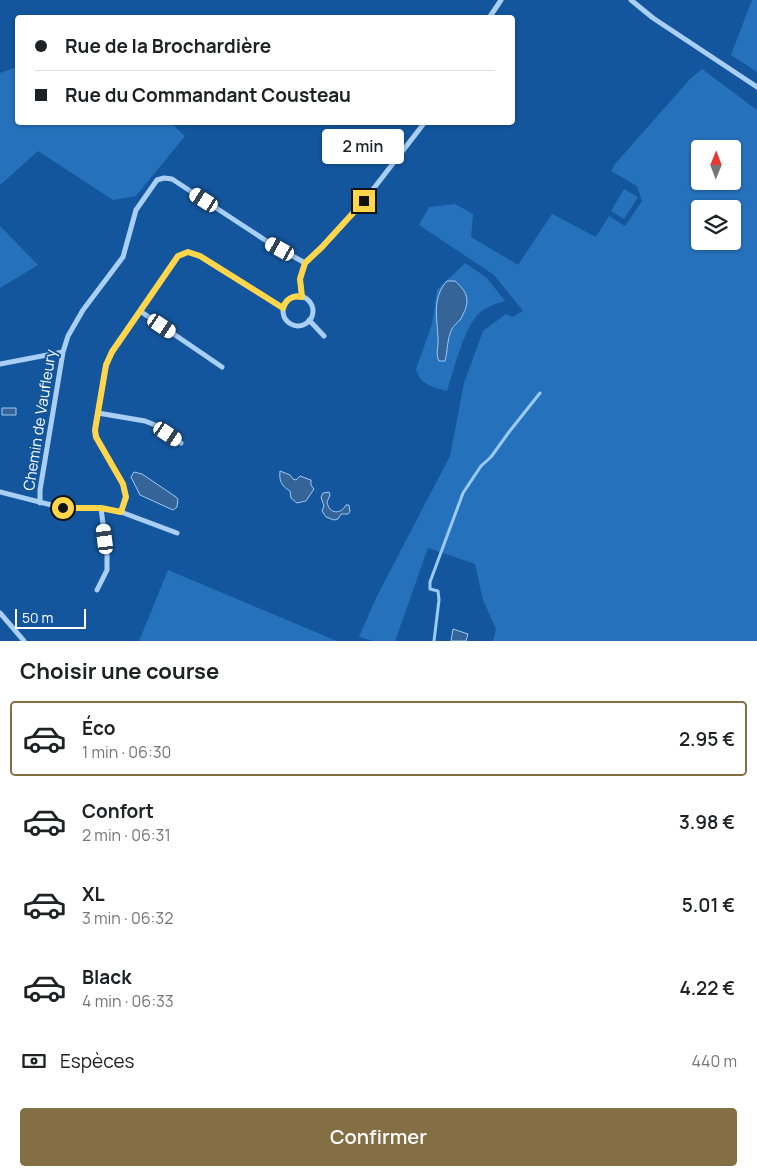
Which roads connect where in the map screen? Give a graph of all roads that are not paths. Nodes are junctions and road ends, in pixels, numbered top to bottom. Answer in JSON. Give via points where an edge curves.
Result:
{"nodes":[{"id":1,"x":501,"y":0,"type":"edge"},
{"id":2,"x":631,"y":0,"type":"edge"},
{"id":3,"x":491,"y":15,"type":"edge"},
{"id":4,"x":757,"y":87,"type":"edge"},
{"id":5,"x":423,"y":125,"type":"edge"},
{"id":6,"x":305,"y":263,"type":"junction"},
{"id":7,"x":302,"y":297,"type":"junction"},
{"id":8,"x":283,"y":308,"type":"junction"},
{"id":9,"x":140,"y":311,"type":"junction"},
{"id":10,"x":309,"y":320,"type":"junction"},
{"id":11,"x":324,"y":336,"type":"dead end"},
{"id":12,"x":63,"y":352,"type":"junction"},
{"id":13,"x":0,"y":364,"type":"edge"},
{"id":14,"x":222,"y":367,"type":"dead end"},
{"id":15,"x":98,"y":413,"type":"junction"},
{"id":16,"x":181,"y":443,"type":"dead end"},
{"id":17,"x":0,"y":492,"type":"edge"},
{"id":18,"x":40,"y":503,"type":"junction"},
{"id":19,"x":101,"y":508,"type":"junction"},
{"id":20,"x":121,"y":512,"type":"junction"},
{"id":21,"x":177,"y":534,"type":"dead end"},
{"id":22,"x":97,"y":590,"type":"dead end"},
{"id":23,"x":0,"y":613,"type":"edge"},
{"id":24,"x":24,"y":641,"type":"edge"}],
"edges":[{"from":1,"to":3,"type":"street"},
{"from":2,"to":4,"type":"street"},
{"from":5,"to":6,"type":"street","via":[[364,201]]},
{"from":6,"to":7,"type":"street","via":[[300,279]]},
{"from":6,"to":12,"type":"street","name":"Chemin de Vaufleury","via":[[172,180],[157,180],[136,210],[123,257],[83,310]]},
{"from":7,"to":8,"type":"street","via":[[292,297]]},
{"from":7,"to":10,"type":"street","via":[[312,306]]},
{"from":8,"to":9,"type":"street","via":[[200,256],[188,252],[178,256]]},
{"from":8,"to":10,"type":"street","via":[[285,318],[292,325],[302,325]]},
{"from":9,"to":14,"type":"street"},
{"from":9,"to":15,"type":"street","via":[[107,362]]},
{"from":10,"to":11,"type":"street"},
{"from":12,"to":13,"type":"street"},
{"from":12,"to":18,"type":"street","name":"Chemin de Vaufleury"},
{"from":15,"to":16,"type":"street","via":[[145,421]]},
{"from":15,"to":20,"type":"street","via":[[96,437],[123,484],[126,497]]},
{"from":17,"to":18,"type":"street"},
{"from":18,"to":19,"type":"street","via":[[63,508]]},
{"from":19,"to":20,"type":"street"},
{"from":19,"to":22,"type":"street","via":[[108,555],[107,570]]},
{"from":20,"to":21,"type":"street"},
{"from":23,"to":24,"type":"street"}]}
